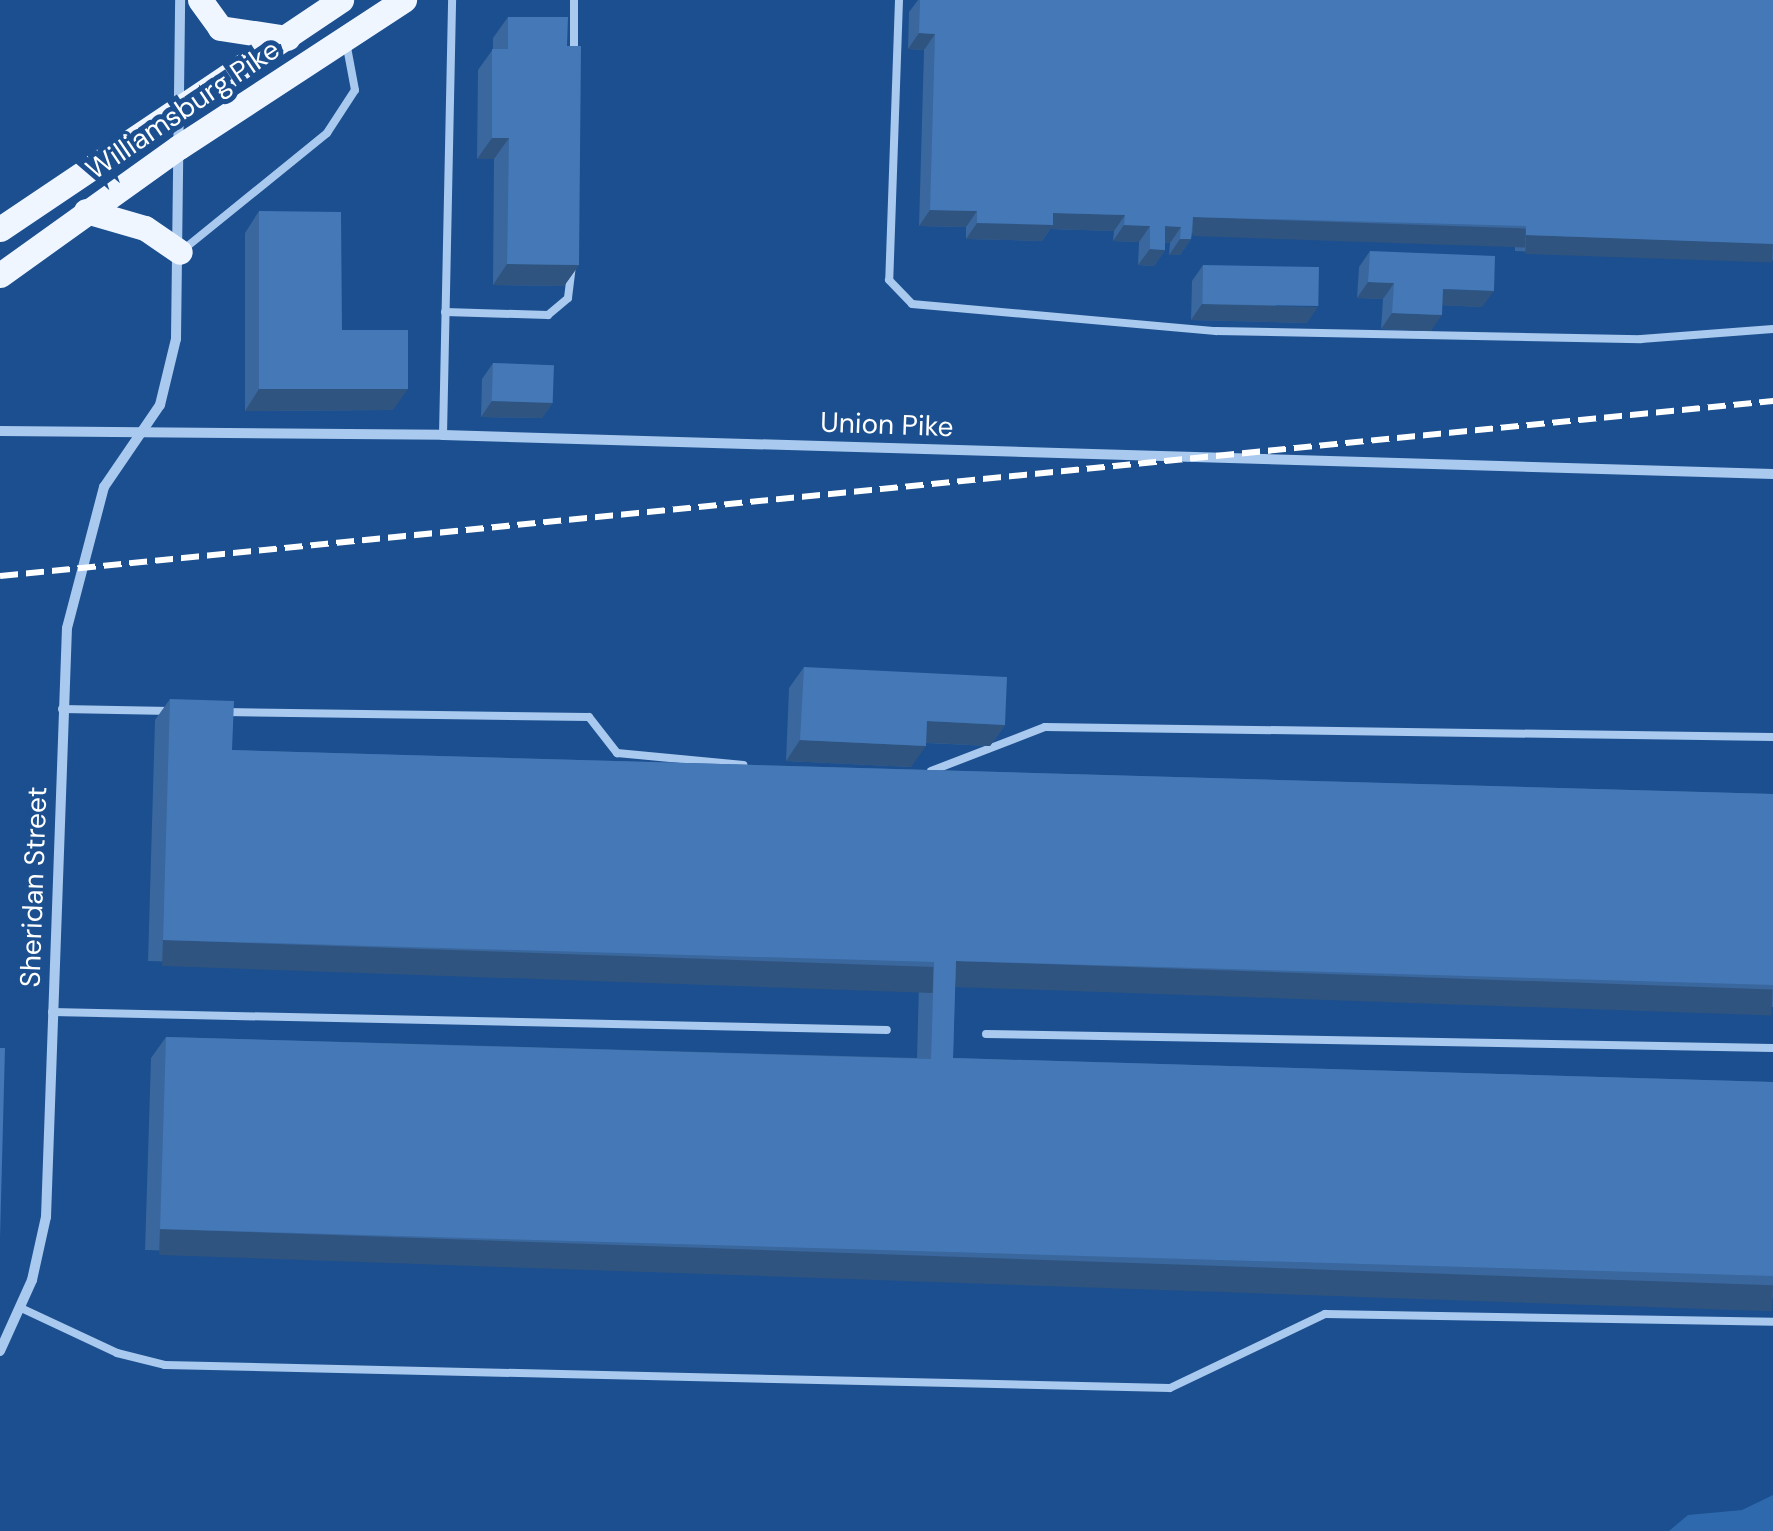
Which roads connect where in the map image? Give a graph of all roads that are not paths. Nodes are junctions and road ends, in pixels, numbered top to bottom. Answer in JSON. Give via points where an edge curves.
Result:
{"nodes":[{"id":1,"x":180,"y":0,"type":"edge"},
{"id":2,"x":200,"y":0,"type":"edge"},
{"id":3,"x":341,"y":0,"type":"edge"},
{"id":4,"x":404,"y":0,"type":"edge"},
{"id":5,"x":452,"y":0,"type":"edge"},
{"id":6,"x":574,"y":0,"type":"edge"},
{"id":7,"x":899,"y":0,"type":"edge"},
{"id":8,"x":287,"y":38,"type":"junction"},
{"id":9,"x":345,"y":38,"type":"junction"},
{"id":10,"x":574,"y":59,"type":"edge"},
{"id":11,"x":178,"y":106,"type":"junction"},
{"id":12,"x":179,"y":146,"type":"junction"},
{"id":13,"x":86,"y":211,"type":"junction"},
{"id":14,"x":0,"y":230,"type":"edge"},
{"id":15,"x":180,"y":252,"type":"junction"},
{"id":16,"x":572,"y":252,"type":"edge"},
{"id":17,"x":0,"y":275,"type":"edge"},
{"id":18,"x":445,"y":312,"type":"junction"},
{"id":19,"x":1773,"y":329,"type":"edge"},
{"id":20,"x":0,"y":430,"type":"edge"},
{"id":21,"x":139,"y":431,"type":"junction"},
{"id":22,"x":443,"y":435,"type":"junction"},
{"id":23,"x":1773,"y":474,"type":"edge"},
{"id":24,"x":62,"y":709,"type":"junction"},
{"id":25,"x":179,"y":711,"type":"edge"},
{"id":26,"x":218,"y":712,"type":"edge"},
{"id":27,"x":1773,"y":737,"type":"edge"},
{"id":28,"x":755,"y":766,"type":"edge"},
{"id":29,"x":919,"y":774,"type":"edge"},
{"id":30,"x":52,"y":1012,"type":"junction"},
{"id":31,"x":886,"y":1030,"type":"dead end"},
{"id":32,"x":986,"y":1034,"type":"dead end"},
{"id":33,"x":1773,"y":1048,"type":"edge"},
{"id":34,"x":20,"y":1308,"type":"junction"},
{"id":35,"x":1773,"y":1322,"type":"edge"},
{"id":36,"x":0,"y":1351,"type":"edge"}],
"edges":[{"from":1,"to":11,"type":"street","name":"Sheridan Street"},
{"from":2,"to":8,"type":"main road","via":[[220,28]]},
{"from":3,"to":8,"type":"main road","name":"Williamsburg Pike"},
{"from":4,"to":9,"type":"main road","name":"Williamsburg Pike"},
{"from":5,"to":18,"type":"lane"},
{"from":6,"to":10,"type":"lane"},
{"from":7,"to":19,"type":"lane","via":[[889,280],[912,304],[1216,331],[1641,339]]},
{"from":8,"to":11,"type":"main road","name":"Williamsburg Pike"},
{"from":9,"to":12,"type":"main road","name":"Williamsburg Pike"},
{"from":9,"to":15,"type":"lane","via":[[355,90],[327,134]]},
{"from":11,"to":12,"type":"street","name":"Sheridan Street"},
{"from":11,"to":14,"type":"main road","name":"Williamsburg Pike"},
{"from":12,"to":13,"type":"main road","name":"Williamsburg Pike"},
{"from":12,"to":15,"type":"street","name":"Sheridan Street"},
{"from":13,"to":15,"type":"main road","via":[[145,228]]},
{"from":13,"to":17,"type":"main road","name":"Williamsburg Pike"},
{"from":15,"to":21,"type":"street","name":"Sheridan Street","via":[[170,373],[160,405]]},
{"from":16,"to":18,"type":"lane","via":[[568,298],[548,315]]},
{"from":18,"to":22,"type":"lane"},
{"from":20,"to":21,"type":"street","name":"Union Pike"},
{"from":21,"to":22,"type":"street","name":"Union Pike"},
{"from":21,"to":24,"type":"street","name":"Sheridan Street","via":[[104,487],[79,568]]},
{"from":22,"to":23,"type":"street","name":"Union Pike"},
{"from":24,"to":25,"type":"lane"},
{"from":24,"to":30,"type":"street","name":"Sheridan Street"},
{"from":26,"to":28,"type":"lane","via":[[588,717],[617,753]]},
{"from":27,"to":29,"type":"lane","via":[[1046,728]]},
{"from":30,"to":31,"type":"lane"},
{"from":30,"to":34,"type":"street","name":"Sheridan Street","via":[[46,1217]]},
{"from":32,"to":33,"type":"lane"},
{"from":34,"to":35,"type":"lane","via":[[118,1354],[164,1365],[1170,1388],[1325,1314]]},
{"from":34,"to":36,"type":"street","name":"Sheridan Street"}]}
